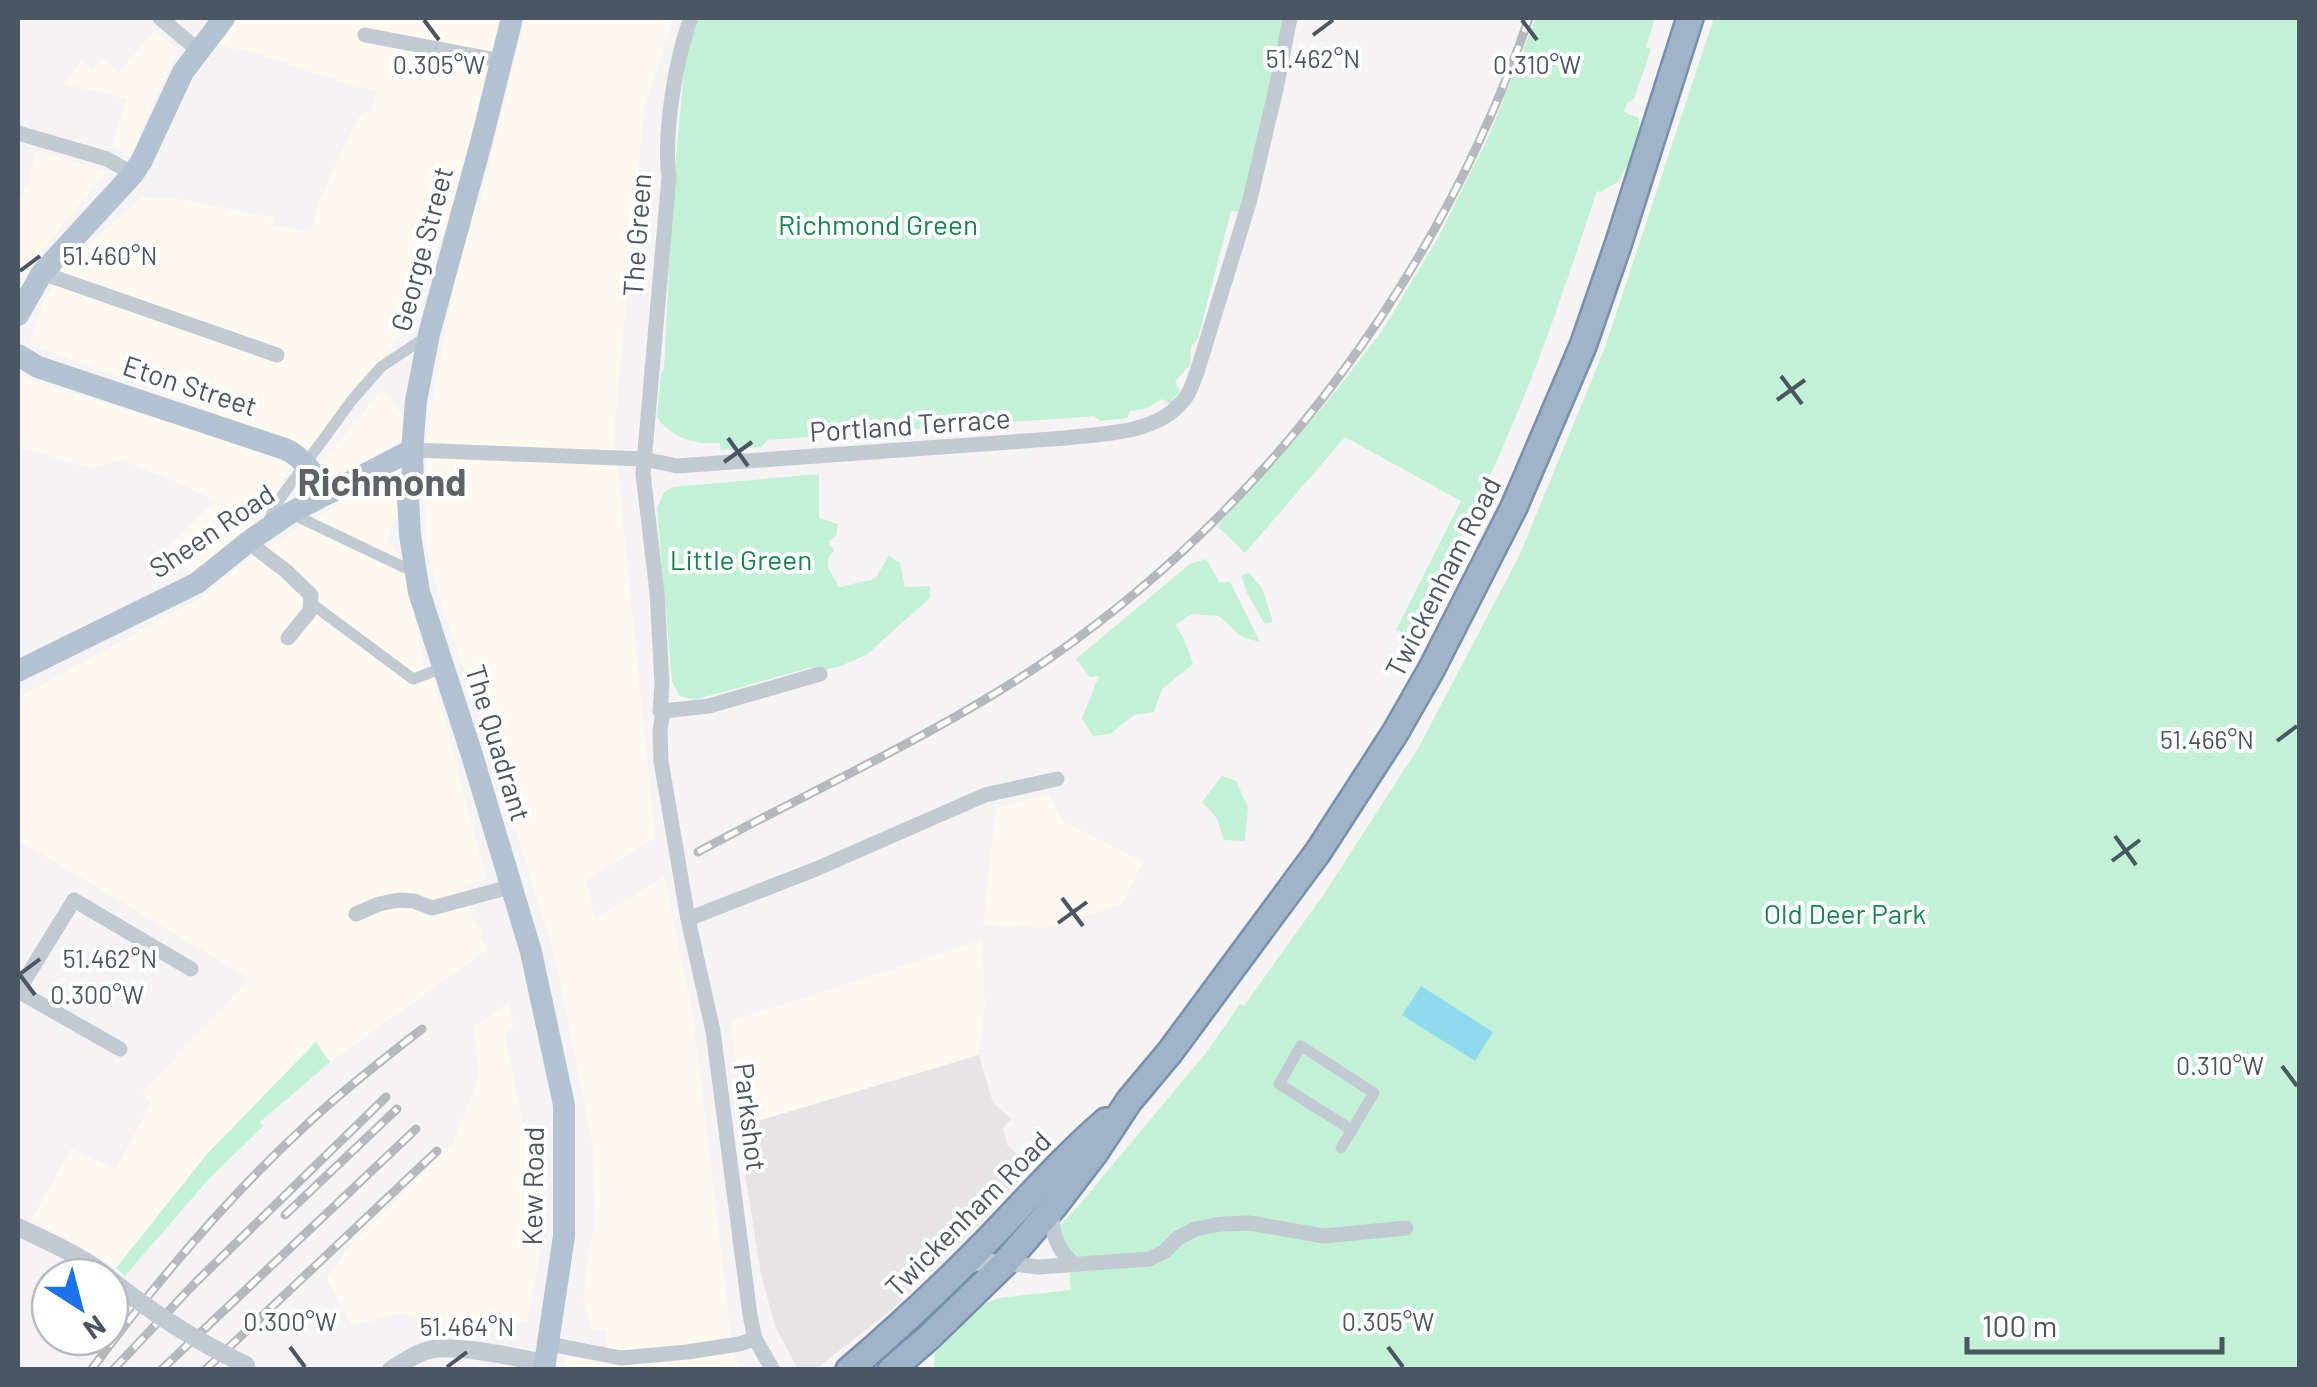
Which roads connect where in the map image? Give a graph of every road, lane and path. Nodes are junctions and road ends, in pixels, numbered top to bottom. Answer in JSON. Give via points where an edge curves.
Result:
{"nodes":[{"id":1,"x":160,"y":18,"type":"edge"},
{"id":2,"x":224,"y":18,"type":"edge"},
{"id":3,"x":512,"y":18,"type":"edge"},
{"id":4,"x":691,"y":18,"type":"edge"},
{"id":5,"x":1290,"y":18,"type":"edge"},
{"id":6,"x":1690,"y":18,"type":"edge"},
{"id":7,"x":365,"y":35,"type":"dead end"},
{"id":8,"x":197,"y":54,"type":"junction"},
{"id":9,"x":502,"y":61,"type":"junction"},
{"id":10,"x":18,"y":133,"type":"edge"},
{"id":11,"x":132,"y":174,"type":"junction"},
{"id":12,"x":42,"y":273,"type":"junction"},
{"id":13,"x":18,"y":315,"type":"edge"},
{"id":14,"x":429,"y":334,"type":"junction"},
{"id":15,"x":18,"y":356,"type":"edge"},
{"id":16,"x":277,"y":356,"type":"dead end"},
{"id":17,"x":412,"y":450,"type":"junction"},
{"id":18,"x":644,"y":459,"type":"junction"},
{"id":19,"x":305,"y":463,"type":"junction"},
{"id":20,"x":375,"y":470,"type":"junction"},
{"id":21,"x":331,"y":492,"type":"junction"},
{"id":22,"x":408,"y":498,"type":"junction"},
{"id":23,"x":290,"y":513,"type":"junction"},
{"id":24,"x":256,"y":537,"type":"junction"},
{"id":25,"x":416,"y":573,"type":"junction"},
{"id":26,"x":312,"y":604,"type":"junction"},
{"id":27,"x":288,"y":638,"type":"dead end"},
{"id":28,"x":443,"y":668,"type":"junction"},
{"id":29,"x":18,"y":671,"type":"edge"},
{"id":30,"x":820,"y":674,"type":"dead end"},
{"id":31,"x":663,"y":712,"type":"junction"},
{"id":32,"x":1056,"y":779,"type":"dead end"},
{"id":33,"x":510,"y":887,"type":"junction"},
{"id":34,"x":356,"y":914,"type":"dead end"},
{"id":35,"x":688,"y":919,"type":"junction"},
{"id":36,"x":192,"y":968,"type":"dead end"},
{"id":37,"x":543,"y":1004,"type":"joint"},
{"id":38,"x":120,"y":1049,"type":"dead end"},
{"id":39,"x":1129,"y":1101,"type":"junction"},
{"id":40,"x":1352,"y":1130,"type":"junction"},
{"id":41,"x":1342,"y":1148,"type":"dead end"},
{"id":42,"x":1055,"y":1204,"type":"junction"},
{"id":43,"x":18,"y":1228,"type":"edge"},
{"id":44,"x":1406,"y":1228,"type":"dead end"},
{"id":45,"x":72,"y":1257,"type":"edge"},
{"id":46,"x":1005,"y":1263,"type":"junction"},
{"id":47,"x":1074,"y":1264,"type":"junction"},
{"id":48,"x":961,"y":1267,"type":"junction"},
{"id":49,"x":130,"y":1295,"type":"edge"},
{"id":50,"x":755,"y":1340,"type":"junction"},
{"id":51,"x":546,"y":1359,"type":"edge"},
{"id":52,"x":251,"y":1367,"type":"edge"},
{"id":53,"x":391,"y":1370,"type":"edge"},
{"id":54,"x":772,"y":1370,"type":"edge"},
{"id":55,"x":849,"y":1370,"type":"edge"},
{"id":56,"x":892,"y":1370,"type":"edge"}],
"edges":[{"from":1,"to":8,"type":"street"},
{"from":2,"to":8,"type":"main road"},
{"from":3,"to":9,"type":"main road","name":"George Street"},
{"from":4,"to":18,"type":"street","name":"The Green","via":[[680,46],[666,155]]},
{"from":5,"to":18,"type":"street","name":"Portland Terrace","via":[[1249,203],[1197,372],[1187,394],[1159,420],[1066,438],[677,466]]},
{"from":6,"to":39,"type":"highway","name":"Twickenham Road","via":[[1582,346],[1514,507],[1431,670],[1318,852]]},
{"from":7,"to":9,"type":"street"},
{"from":8,"to":11,"type":"main road"},
{"from":9,"to":14,"type":"main road","name":"George Street"},
{"from":10,"to":11,"type":"street","via":[[107,159]]},
{"from":11,"to":12,"type":"main road"},
{"from":12,"to":13,"type":"main road"},
{"from":12,"to":16,"type":"street"},
{"from":14,"to":17,"type":"main road","name":"George Street"},
{"from":14,"to":19,"type":"street","via":[[382,367]]},
{"from":15,"to":19,"type":"main road","name":"Eton Street","via":[[285,449]]},
{"from":17,"to":18,"type":"street","name":"Portland Terrace"},
{"from":17,"to":20,"type":"main road","name":"Sheen Road"},
{"from":17,"to":22,"type":"main road","name":"George Street"},
{"from":18,"to":31,"type":"street"},
{"from":19,"to":21,"type":"main road","name":"Eton Street"},
{"from":19,"to":24,"type":"street"},
{"from":20,"to":21,"type":"main road","name":"Sheen Road"},
{"from":20,"to":22,"type":"main road"},
{"from":21,"to":23,"type":"main road","name":"Sheen Road"},
{"from":22,"to":25,"type":"main road","name":"The Quadrant"},
{"from":23,"to":24,"type":"main road","name":"Sheen Road"},
{"from":23,"to":25,"type":"street"},
{"from":24,"to":26,"type":"street","via":[[308,590]]},
{"from":24,"to":29,"type":"main road","name":"Sheen Road","via":[[198,584]]},
{"from":25,"to":28,"type":"main road","name":"The Quadrant"},
{"from":26,"to":27,"type":"street"},
{"from":26,"to":28,"type":"street","via":[[412,678]]},
{"from":28,"to":33,"type":"main road","name":"The Quadrant"},
{"from":30,"to":31,"type":"street"},
{"from":31,"to":35,"type":"street","name":"Parkshot","via":[[661,760]]},
{"from":32,"to":35,"type":"street","via":[[985,796]]},
{"from":33,"to":34,"type":"street","via":[[432,908],[399,900]]},
{"from":33,"to":37,"type":"main road","name":"The Quadrant"},
{"from":35,"to":50,"type":"street","name":"Parkshot","via":[[713,1032]]},
{"from":36,"to":38,"type":"street","via":[[74,900],[18,990]]},
{"from":37,"to":51,"type":"main road","name":"Kew Road","via":[[564,1105],[565,1162],[564,1236]]},
{"from":39,"to":42,"type":"highway","name":"Twickenham Road"},
{"from":39,"to":48,"type":"highway","name":"Twickenham Road"},
{"from":40,"to":40,"type":"street","via":[[1279,1084],[1301,1046],[1374,1093]]},
{"from":40,"to":41,"type":"street"},
{"from":42,"to":46,"type":"highway","name":"Twickenham Road"},
{"from":42,"to":47,"type":"street","via":[[1054,1236]]},
{"from":43,"to":45,"type":"street"},
{"from":44,"to":47,"type":"street","via":[[1324,1236],[1221,1224],[1195,1229],[1149,1259]]},
{"from":46,"to":47,"type":"street"},
{"from":46,"to":48,"type":"street"},
{"from":46,"to":56,"type":"highway","name":"Twickenham Road"},
{"from":48,"to":55,"type":"highway","name":"Twickenham Road"},
{"from":49,"to":52,"type":"street","bridge":true,"via":[[194,1340]]},
{"from":50,"to":51,"type":"street","via":[[686,1352]]},
{"from":50,"to":54,"type":"street","name":"Parkshot"},
{"from":51,"to":53,"type":"street","via":[[435,1349]]}]}
